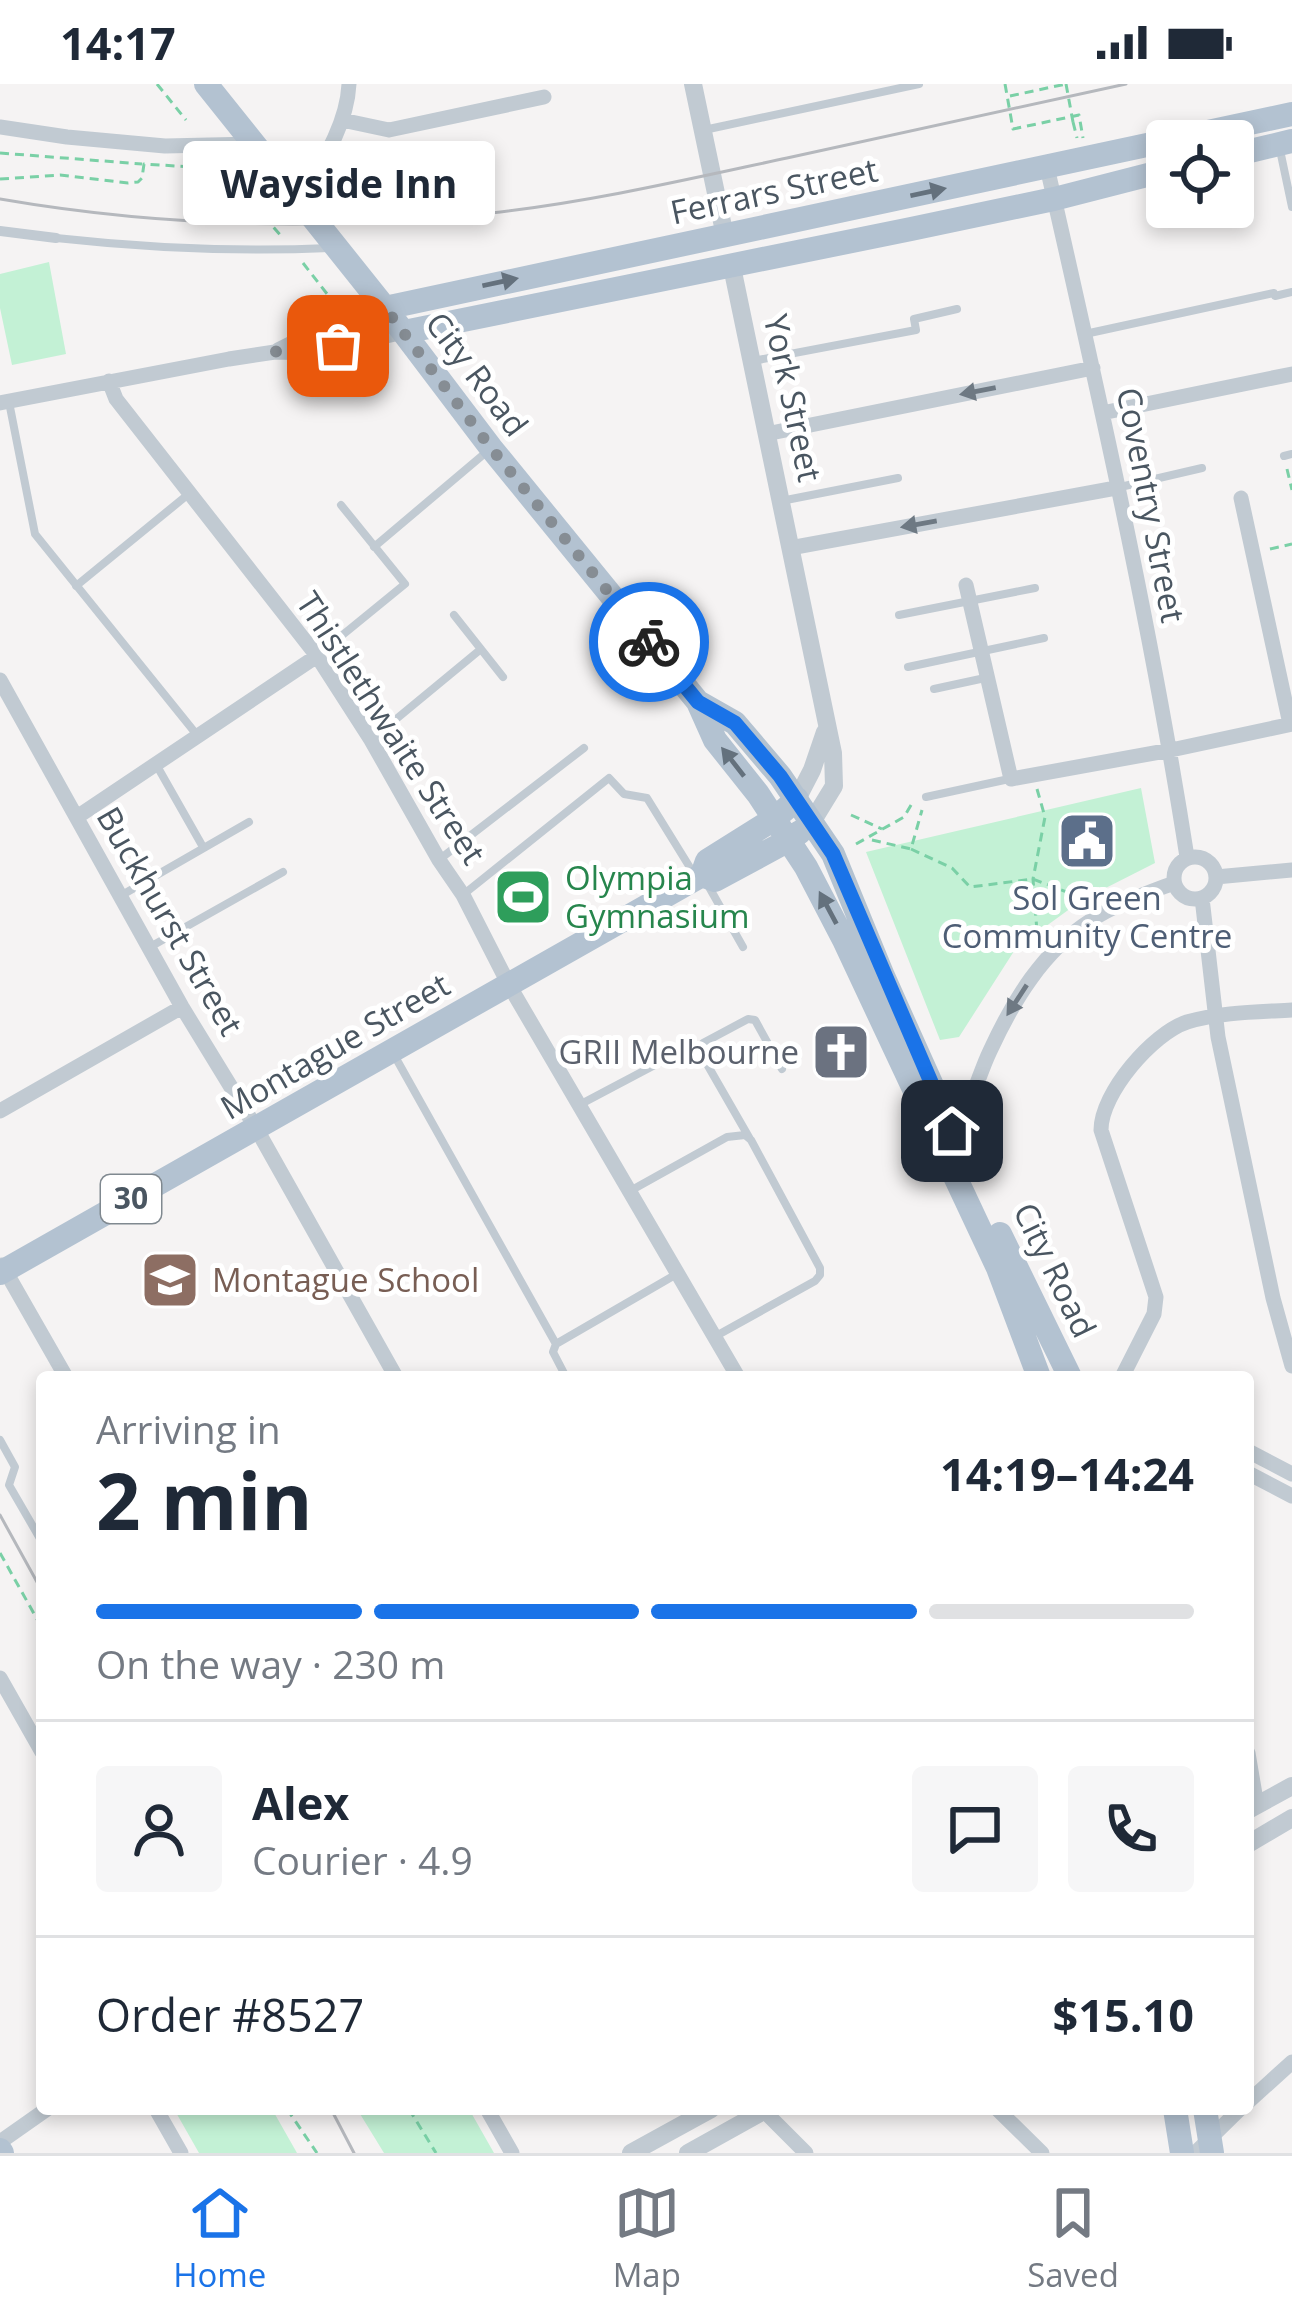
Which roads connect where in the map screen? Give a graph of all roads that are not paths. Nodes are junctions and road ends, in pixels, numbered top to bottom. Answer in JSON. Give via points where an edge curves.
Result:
{"nodes":[{"id":1,"x":206,"y":84,"type":"edge"},
{"id":2,"x":349,"y":84,"type":"edge"},
{"id":3,"x":693,"y":84,"type":"edge"},
{"id":4,"x":920,"y":84,"type":"edge"},
{"id":5,"x":544,"y":98,"type":"dead end"},
{"id":6,"x":1292,"y":114,"type":"edge"},
{"id":7,"x":342,"y":120,"type":"junction"},
{"id":8,"x":0,"y":127,"type":"edge"},
{"id":9,"x":703,"y":131,"type":"junction"},
{"id":10,"x":1285,"y":143,"type":"edge"},
{"id":11,"x":255,"y":144,"type":"junction"},
{"id":12,"x":1254,"y":150,"type":"edge"},
{"id":13,"x":1047,"y":167,"type":"junction"},
{"id":14,"x":1146,"y":175,"type":"edge"},
{"id":15,"x":300,"y":199,"type":"junction"},
{"id":16,"x":1054,"y":199,"type":"junction"},
{"id":17,"x":1292,"y":207,"type":"edge"},
{"id":18,"x":0,"y":231,"type":"edge"},
{"id":19,"x":725,"y":236,"type":"junction"},
{"id":20,"x":56,"y":238,"type":"joint"},
{"id":21,"x":337,"y":248,"type":"junction"},
{"id":22,"x":732,"y":267,"type":"junction"},
{"id":23,"x":1292,"y":292,"type":"edge"},
{"id":24,"x":385,"y":308,"type":"junction"},
{"id":25,"x":957,"y":309,"type":"dead end"},
{"id":26,"x":404,"y":332,"type":"junction"},
{"id":27,"x":1085,"y":334,"type":"junction"},
{"id":28,"x":275,"y":352,"type":"junction"},
{"id":29,"x":752,"y":361,"type":"junction"},
{"id":30,"x":1093,"y":368,"type":"junction"},
{"id":31,"x":1292,"y":374,"type":"edge"},
{"id":32,"x":109,"y":381,"type":"junction"},
{"id":33,"x":4,"y":402,"type":"edge"},
{"id":34,"x":1102,"y":413,"type":"junction"},
{"id":35,"x":766,"y":434,"type":"junction"},
{"id":36,"x":491,"y":448,"type":"junction"},
{"id":37,"x":1202,"y":468,"type":"dead end"},
{"id":38,"x":898,"y":478,"type":"dead end"},
{"id":39,"x":1117,"y":488,"type":"junction"},
{"id":40,"x":190,"y":492,"type":"junction"},
{"id":41,"x":1241,"y":498,"type":"dead end"},
{"id":42,"x":780,"y":501,"type":"junction"},
{"id":43,"x":341,"y":505,"type":"dead end"},
{"id":44,"x":374,"y":547,"type":"junction"},
{"id":45,"x":790,"y":548,"type":"junction"},
{"id":46,"x":76,"y":586,"type":"junction"},
{"id":47,"x":1035,"y":588,"type":"dead end"},
{"id":48,"x":968,"y":593,"type":"junction"},
{"id":49,"x":454,"y":615,"type":"dead end"},
{"id":50,"x":899,"y":615,"type":"dead end"},
{"id":51,"x":1043,"y":638,"type":"dead end"},
{"id":52,"x":481,"y":649,"type":"junction"},
{"id":53,"x":981,"y":652,"type":"junction"},
{"id":54,"x":317,"y":656,"type":"junction"},
{"id":55,"x":908,"y":667,"type":"dead end"},
{"id":56,"x":503,"y":677,"type":"dead end"},
{"id":57,"x":987,"y":678,"type":"junction"},
{"id":58,"x":0,"y":680,"type":"edge"},
{"id":59,"x":934,"y":689,"type":"dead end"},
{"id":60,"x":698,"y":702,"type":"junction"},
{"id":61,"x":1291,"y":724,"type":"edge"},
{"id":62,"x":826,"y":725,"type":"junction"},
{"id":63,"x":197,"y":736,"type":"junction"},
{"id":64,"x":371,"y":740,"type":"junction"},
{"id":65,"x":584,"y":748,"type":"dead end"},
{"id":66,"x":1171,"y":750,"type":"junction"},
{"id":67,"x":156,"y":765,"type":"junction"},
{"id":68,"x":1010,"y":779,"type":"junction"},
{"id":69,"x":921,"y":797,"type":"road end"},
{"id":70,"x":797,"y":799,"type":"junction"},
{"id":71,"x":77,"y":817,"type":"junction"},
{"id":72,"x":773,"y":819,"type":"junction"},
{"id":73,"x":249,"y":822,"type":"dead end"},
{"id":74,"x":812,"y":822,"type":"junction"},
{"id":75,"x":789,"y":841,"type":"junction"},
{"id":76,"x":203,"y":848,"type":"junction"},
{"id":77,"x":1187,"y":857,"type":"junction"},
{"id":78,"x":439,"y":860,"type":"junction"},
{"id":79,"x":1292,"y":870,"type":"edge"},
{"id":80,"x":283,"y":872,"type":"dead end"},
{"id":81,"x":699,"y":877,"type":"junction"},
{"id":82,"x":1216,"y":877,"type":"junction"},
{"id":83,"x":1174,"y":883,"type":"junction"},
{"id":84,"x":121,"y":895,"type":"junction"},
{"id":85,"x":463,"y":895,"type":"junction"},
{"id":86,"x":1202,"y":898,"type":"junction"},
{"id":87,"x":743,"y":946,"type":"dead end"},
{"id":88,"x":149,"y":948,"type":"junction"},
{"id":89,"x":509,"y":985,"type":"junction"},
{"id":90,"x":182,"y":1007,"type":"junction"},
{"id":91,"x":1292,"y":1010,"type":"edge"},
{"id":92,"x":1216,"y":1016,"type":"junction"},
{"id":93,"x":702,"y":1047,"type":"junction"},
{"id":94,"x":392,"y":1052,"type":"junction"},
{"id":95,"x":782,"y":1069,"type":"dead end"},
{"id":96,"x":580,"y":1105,"type":"junction"},
{"id":97,"x":0,"y":1111,"type":"edge"},
{"id":98,"x":256,"y":1128,"type":"junction"},
{"id":99,"x":945,"y":1136,"type":"junction"},
{"id":100,"x":751,"y":1140,"type":"junction"},
{"id":101,"x":630,"y":1191,"type":"junction"},
{"id":102,"x":2,"y":1269,"type":"edge"},
{"id":103,"x":679,"y":1273,"type":"junction"},
{"id":104,"x":715,"y":1336,"type":"junction"},
{"id":105,"x":556,"y":1344,"type":"junction"},
{"id":106,"x":1290,"y":1354,"type":"edge"},
{"id":107,"x":62,"y":1371,"type":"edge"},
{"id":108,"x":393,"y":1371,"type":"edge"},
{"id":109,"x":563,"y":1371,"type":"edge"},
{"id":110,"x":735,"y":1371,"type":"edge"},
{"id":111,"x":1037,"y":1371,"type":"edge"},
{"id":112,"x":1067,"y":1371,"type":"edge"},
{"id":113,"x":1125,"y":1371,"type":"edge"},
{"id":114,"x":0,"y":1440,"type":"edge"},
{"id":115,"x":1254,"y":1453,"type":"edge"},
{"id":116,"x":1292,"y":1474,"type":"edge"},
{"id":117,"x":1254,"y":1476,"type":"edge"},
{"id":118,"x":1292,"y":1496,"type":"edge"},
{"id":119,"x":36,"y":1532,"type":"edge"},
{"id":120,"x":0,"y":1678,"type":"edge"},
{"id":121,"x":36,"y":1741,"type":"edge"},
{"id":122,"x":1292,"y":1786,"type":"edge"},
{"id":123,"x":1254,"y":1807,"type":"edge"},
{"id":124,"x":1292,"y":1818,"type":"edge"},
{"id":125,"x":1254,"y":1840,"type":"edge"},
{"id":126,"x":1292,"y":2062,"type":"edge"},
{"id":127,"x":1254,"y":2097,"type":"edge"},
{"id":128,"x":39,"y":2115,"type":"edge"},
{"id":129,"x":159,"y":2115,"type":"edge"},
{"id":130,"x":490,"y":2115,"type":"edge"},
{"id":131,"x":700,"y":2115,"type":"edge"},
{"id":132,"x":755,"y":2115,"type":"edge"},
{"id":133,"x":769,"y":2115,"type":"edge"},
{"id":134,"x":1003,"y":2115,"type":"edge"},
{"id":135,"x":1176,"y":2115,"type":"edge"},
{"id":136,"x":1205,"y":2115,"type":"edge"},
{"id":137,"x":1235,"y":2115,"type":"edge"},
{"id":138,"x":0,"y":2148,"type":"edge"},
{"id":139,"x":1206,"y":2148,"type":"edge"},
{"id":140,"x":181,"y":2153,"type":"edge"},
{"id":141,"x":512,"y":2153,"type":"edge"},
{"id":142,"x":631,"y":2153,"type":"edge"},
{"id":143,"x":688,"y":2153,"type":"edge"},
{"id":144,"x":806,"y":2153,"type":"edge"},
{"id":145,"x":1042,"y":2153,"type":"edge"},
{"id":146,"x":1182,"y":2153,"type":"edge"}],
"edges":[{"from":1,"to":11,"type":"main road","name":"City Road"},
{"from":2,"to":7,"type":"street"},
{"from":3,"to":9,"type":"street","name":"York Street"},
{"from":4,"to":9,"type":"lane"},
{"from":5,"to":7,"type":"street","via":[[389,130]]},
{"from":6,"to":13,"type":"main road","name":"Ferrars Street"},
{"from":7,"to":15,"type":"street"},
{"from":8,"to":11,"type":"street","via":[[165,146]]},
{"from":9,"to":19,"type":"street","name":"York Street"},
{"from":10,"to":12,"type":"main road"},
{"from":10,"to":17,"type":"lane"},
{"from":11,"to":15,"type":"main road","name":"City Road"},
{"from":13,"to":16,"type":"street","name":"Coventry Street"},
{"from":19,"to":13,"type":"main road","name":"Ferrars Street","one_way":true},
{"from":14,"to":16,"type":"main road","name":"Ferrars Street"},
{"from":15,"to":21,"type":"main road","name":"City Road"},
{"from":16,"to":22,"type":"main road","name":"Ferrars Street"},
{"from":16,"to":27,"type":"street","name":"Coventry Street"},
{"from":18,"to":20,"type":"street"},
{"from":19,"to":22,"type":"main road","name":"York Street"},
{"from":24,"to":19,"type":"main road","name":"Ferrars Street","one_way":true},
{"from":20,"to":21,"type":"lane"},
{"from":21,"to":24,"type":"main road","name":"City Road"},
{"from":22,"to":26,"type":"main road","name":"Ferrars Street"},
{"from":22,"to":29,"type":"street","name":"York Street"},
{"from":23,"to":27,"type":"lane"},
{"from":24,"to":26,"type":"main road","name":"City Road"},
{"from":24,"to":28,"type":"street","name":"Ferrars Street"},
{"from":25,"to":29,"type":"lane","via":[[914,319],[916,330]]},
{"from":26,"to":28,"type":"street","name":"Ferrars Street"},
{"from":26,"to":36,"type":"main road","name":"City Road"},
{"from":27,"to":30,"type":"street","name":"Coventry Street"},
{"from":28,"to":32,"type":"street","name":"Ferrars Street"},
{"from":29,"to":35,"type":"street","name":"York Street"},
{"from":30,"to":34,"type":"street","name":"Coventry Street"},
{"from":30,"to":35,"type":"street","one_way":true},
{"from":31,"to":34,"type":"street"},
{"from":32,"to":33,"type":"street","name":"Ferrars Street"},
{"from":32,"to":40,"type":"street","name":"Thistlethwaite Street"},
{"from":33,"to":46,"type":"lane","via":[[35,535]]},
{"from":34,"to":39,"type":"street","name":"Coventry Street"},
{"from":35,"to":42,"type":"street","name":"York Street"},
{"from":36,"to":44,"type":"lane"},
{"from":36,"to":60,"type":"main road","name":"City Road"},
{"from":37,"to":39,"type":"lane"},
{"from":38,"to":42,"type":"lane"},
{"from":39,"to":45,"type":"street","one_way":true},
{"from":39,"to":66,"type":"street","name":"Coventry Street"},
{"from":40,"to":46,"type":"lane"},
{"from":40,"to":54,"type":"street","name":"Thistlethwaite Street"},
{"from":41,"to":61,"type":"street"},
{"from":42,"to":45,"type":"street","name":"York Street"},
{"from":43,"to":44,"type":"lane"},
{"from":44,"to":54,"type":"lane","via":[[405,584]]},
{"from":45,"to":62,"type":"street","name":"York Street"},
{"from":46,"to":63,"type":"lane"},
{"from":47,"to":48,"type":"lane"},
{"from":48,"to":50,"type":"lane"},
{"from":48,"to":53,"type":"street"},
{"from":49,"to":52,"type":"lane"},
{"from":51,"to":53,"type":"lane"},
{"from":52,"to":56,"type":"lane"},
{"from":52,"to":64,"type":"lane"},
{"from":53,"to":55,"type":"lane"},
{"from":53,"to":57,"type":"street"},
{"from":54,"to":63,"type":"street"},
{"from":54,"to":64,"type":"street","name":"Thistlethwaite Street"},
{"from":57,"to":59,"type":"lane"},
{"from":57,"to":68,"type":"street"},
{"from":58,"to":71,"type":"street","name":"Buckhurst Street"},
{"from":60,"to":70,"type":"main road","name":"City Road","via":[[735,723]]},
{"from":72,"to":60,"type":"main road","name":"City Road","one_way":true,"via":[[715,740]]},
{"from":61,"to":66,"type":"street"},
{"from":62,"to":70,"type":"street"},
{"from":62,"to":74,"type":"street","name":"York Street","via":[[834,786]]},
{"from":63,"to":67,"type":"street"},
{"from":64,"to":78,"type":"street","name":"Thistlethwaite Street"},
{"from":65,"to":78,"type":"lane"},
{"from":66,"to":68,"type":"street"},
{"from":66,"to":77,"type":"street","name":"Coventry Street"},
{"from":67,"to":71,"type":"street"},
{"from":67,"to":76,"type":"lane"},
{"from":68,"to":69,"type":"lane"},
{"from":70,"to":72,"type":"main road","name":"Montague Street","number":"30"},
{"from":70,"to":74,"type":"main road","name":"City Road"},
{"from":71,"to":84,"type":"street","name":"Buckhurst Street"},
{"from":72,"to":75,"type":"main road","name":"City Road"},
{"from":72,"to":81,"type":"main road","name":"Montague Street","number":"30","via":[[707,861]]},
{"from":73,"to":76,"type":"lane"},
{"from":74,"to":75,"type":"main road","name":"Montague Street"},
{"from":74,"to":99,"type":"main road","name":"City Road","via":[[850,890]]},
{"from":75,"to":81,"type":"main road","name":"Montague Street","number":"30","via":[[715,880]]},
{"from":99,"to":75,"type":"main road","name":"City Road","one_way":true},
{"from":76,"to":84,"type":"lane"},
{"from":77,"to":82,"type":"street","via":[[1207,860]]},
{"from":77,"to":83,"type":"street"},
{"from":78,"to":85,"type":"street","name":"Thistlethwaite Street"},
{"from":79,"to":82,"type":"street"},
{"from":80,"to":88,"type":"lane"},
{"from":81,"to":85,"type":"lane","via":[[647,798],[623,794],[609,778]]},
{"from":81,"to":87,"type":"lane"},
{"from":81,"to":89,"type":"main road","name":"Montague Street","number":"30"},
{"from":82,"to":86,"type":"street"},
{"from":83,"to":86,"type":"street","via":[[1188,898]]},
{"from":83,"to":99,"type":"street","one_way":true,"via":[[1087,922],[1040,965],[1005,1019],[964,1118]]},
{"from":84,"to":88,"type":"street","name":"Buckhurst Street"},
{"from":85,"to":89,"type":"street","name":"Thistlethwaite Street"},
{"from":86,"to":92,"type":"street"},
{"from":88,"to":90,"type":"street","name":"Buckhurst Street"},
{"from":89,"to":94,"type":"main road","name":"Montague Street","number":"30"},
{"from":89,"to":96,"type":"street","name":"Thistlethwaite Street"},
{"from":90,"to":97,"type":"street"},
{"from":90,"to":98,"type":"street","name":"Buckhurst Street"},
{"from":91,"to":92,"type":"street"},
{"from":92,"to":106,"type":"street"},
{"from":92,"to":113,"type":"street","via":[[1184,1023],[1155,1044],[1119,1080],[1102,1114],[1156,1298]]},
{"from":93,"to":95,"type":"lane","via":[[755,1020]]},
{"from":93,"to":96,"type":"lane"},
{"from":93,"to":100,"type":"lane"},
{"from":94,"to":98,"type":"main road","name":"Montague Street","number":"30"},
{"from":94,"to":105,"type":"lane"},
{"from":96,"to":101,"type":"street","name":"Thistlethwaite Street"},
{"from":98,"to":102,"type":"main road","name":"Montague Street","number":"30"},
{"from":98,"to":108,"type":"street","name":"Buckhurst Street"},
{"from":99,"to":111,"type":"main road","name":"City Road"},
{"from":99,"to":112,"type":"main road","name":"City Road"},
{"from":100,"to":101,"type":"lane","via":[[728,1137]]},
{"from":100,"to":104,"type":"lane","via":[[820,1275]]},
{"from":101,"to":103,"type":"street","name":"Thistlethwaite Street"},
{"from":102,"to":107,"type":"street"},
{"from":103,"to":104,"type":"street","name":"Thistlethwaite Street"},
{"from":103,"to":105,"type":"lane"},
{"from":104,"to":110,"type":"street","name":"Thistlethwaite Street"},
{"from":105,"to":109,"type":"lane"},
{"from":114,"to":119,"type":"lane","via":[[15,1466],[9,1485]]},
{"from":115,"to":116,"type":"street"},
{"from":117,"to":118,"type":"street"},
{"from":120,"to":121,"type":"street"},
{"from":122,"to":123,"type":"street"},
{"from":124,"to":125,"type":"street"},
{"from":126,"to":127,"type":"street"},
{"from":128,"to":138,"type":"street"},
{"from":129,"to":140,"type":"street"},
{"from":130,"to":141,"type":"street"},
{"from":131,"to":142,"type":"street"},
{"from":132,"to":143,"type":"street"},
{"from":133,"to":144,"type":"street"},
{"from":134,"to":145,"type":"street"},
{"from":135,"to":146,"type":"main road"},
{"from":136,"to":139,"type":"main road"},
{"from":137,"to":139,"type":"street"}]}
